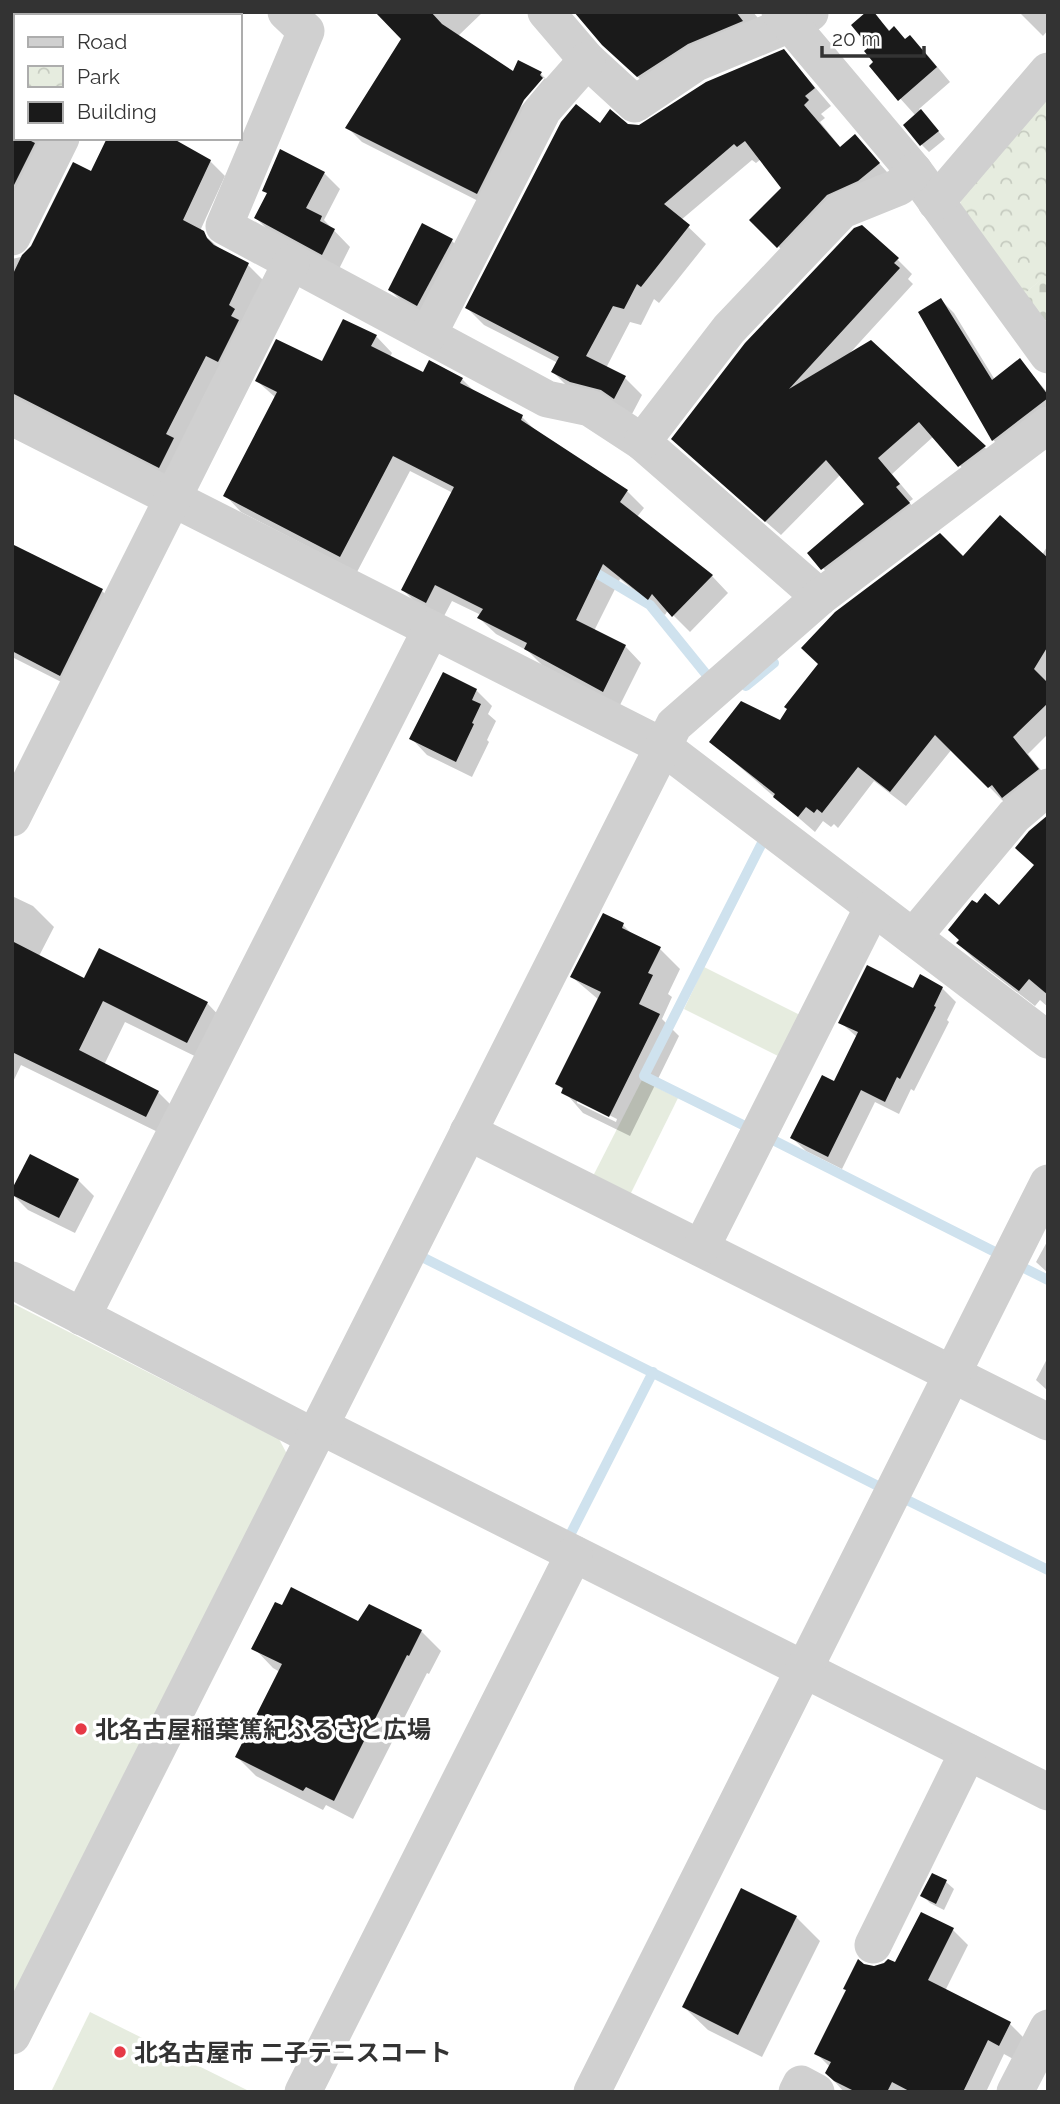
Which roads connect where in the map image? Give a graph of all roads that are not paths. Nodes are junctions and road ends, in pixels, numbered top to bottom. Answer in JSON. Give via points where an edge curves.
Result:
{"nodes":[{"id":1,"x":286,"y":12,"type":"edge"},
{"id":2,"x":546,"y":12,"type":"edge"},
{"id":3,"x":794,"y":16,"type":"edge"},
{"id":4,"x":587,"y":60,"type":"junction"},
{"id":5,"x":1048,"y":71,"type":"edge"},
{"id":6,"x":60,"y":140,"type":"edge"},
{"id":7,"x":914,"y":171,"type":"junction"},
{"id":8,"x":936,"y":202,"type":"junction"},
{"id":9,"x":12,"y":237,"type":"edge"},
{"id":10,"x":291,"y":263,"type":"junction"},
{"id":11,"x":428,"y":335,"type":"junction"},
{"id":12,"x":1048,"y":355,"type":"edge"},
{"id":13,"x":12,"y":417,"type":"edge"},
{"id":14,"x":1048,"y":425,"type":"edge"},
{"id":15,"x":642,"y":442,"type":"junction"},
{"id":16,"x":173,"y":498,"type":"junction"},
{"id":17,"x":820,"y":597,"type":"junction"},
{"id":18,"x":431,"y":629,"type":"junction"},
{"id":19,"x":662,"y":746,"type":"junction"},
{"id":20,"x":1048,"y":787,"type":"edge"},
{"id":21,"x":12,"y":818,"type":"edge"},
{"id":22,"x":873,"y":907,"type":"junction"},
{"id":23,"x":913,"y":937,"type":"junction"},
{"id":24,"x":1048,"y":1040,"type":"edge"},
{"id":25,"x":468,"y":1132,"type":"junction"},
{"id":26,"x":1048,"y":1183,"type":"edge"},
{"id":27,"x":701,"y":1248,"type":"junction"},
{"id":28,"x":12,"y":1280,"type":"edge"},
{"id":29,"x":82,"y":1317,"type":"junction"},
{"id":30,"x":952,"y":1374,"type":"junction"},
{"id":31,"x":1048,"y":1422,"type":"edge"},
{"id":32,"x":317,"y":1432,"type":"junction"},
{"id":33,"x":574,"y":1554,"type":"junction"},
{"id":34,"x":804,"y":1669,"type":"junction"},
{"id":35,"x":968,"y":1752,"type":"junction"},
{"id":36,"x":1048,"y":1792,"type":"edge"},
{"id":37,"x":873,"y":1945,"type":"dead end"},
{"id":38,"x":1048,"y":2028,"type":"edge"},
{"id":39,"x":12,"y":2036,"type":"edge"},
{"id":40,"x":303,"y":2092,"type":"edge"},
{"id":41,"x":592,"y":2092,"type":"edge"},
{"id":42,"x":797,"y":2092,"type":"edge"},
{"id":43,"x":816,"y":2092,"type":"edge"},
{"id":44,"x":1015,"y":2092,"type":"edge"}],
"edges":[{"from":1,"to":10,"type":"street","via":[[306,31],[224,226]]},
{"from":2,"to":4,"type":"street"},
{"from":3,"to":4,"type":"street","via":[[696,63],[635,104]]},
{"from":3,"to":7,"type":"street"},
{"from":4,"to":11,"type":"street","via":[[543,110]]},
{"from":5,"to":8,"type":"street"},
{"from":6,"to":9,"type":"street"},
{"from":7,"to":8,"type":"street"},
{"from":7,"to":15,"type":"street","via":[[899,187],[842,210],[730,329]]},
{"from":8,"to":12,"type":"street"},
{"from":10,"to":11,"type":"street"},
{"from":10,"to":16,"type":"street"},
{"from":11,"to":15,"type":"street","via":[[547,399],[590,408]]},
{"from":13,"to":16,"type":"street"},
{"from":14,"to":17,"type":"street"},
{"from":15,"to":17,"type":"street"},
{"from":16,"to":18,"type":"street"},
{"from":16,"to":21,"type":"street"},
{"from":17,"to":19,"type":"street","via":[[674,725]]},
{"from":18,"to":19,"type":"street"},
{"from":18,"to":29,"type":"street"},
{"from":19,"to":22,"type":"street"},
{"from":19,"to":25,"type":"street"},
{"from":20,"to":23,"type":"street","via":[[1014,816]]},
{"from":22,"to":23,"type":"street"},
{"from":22,"to":27,"type":"street"},
{"from":23,"to":24,"type":"street"},
{"from":25,"to":27,"type":"street"},
{"from":25,"to":32,"type":"street"},
{"from":26,"to":30,"type":"street"},
{"from":27,"to":30,"type":"street"},
{"from":28,"to":29,"type":"street"},
{"from":29,"to":32,"type":"street"},
{"from":30,"to":31,"type":"street"},
{"from":30,"to":34,"type":"street"},
{"from":32,"to":33,"type":"street"},
{"from":32,"to":39,"type":"street"},
{"from":33,"to":34,"type":"street"},
{"from":33,"to":40,"type":"street"},
{"from":34,"to":35,"type":"street"},
{"from":34,"to":41,"type":"street"},
{"from":35,"to":36,"type":"street"},
{"from":35,"to":37,"type":"street"},
{"from":38,"to":44,"type":"street"},
{"from":42,"to":43,"type":"street","via":[[801,2084]]}]}
